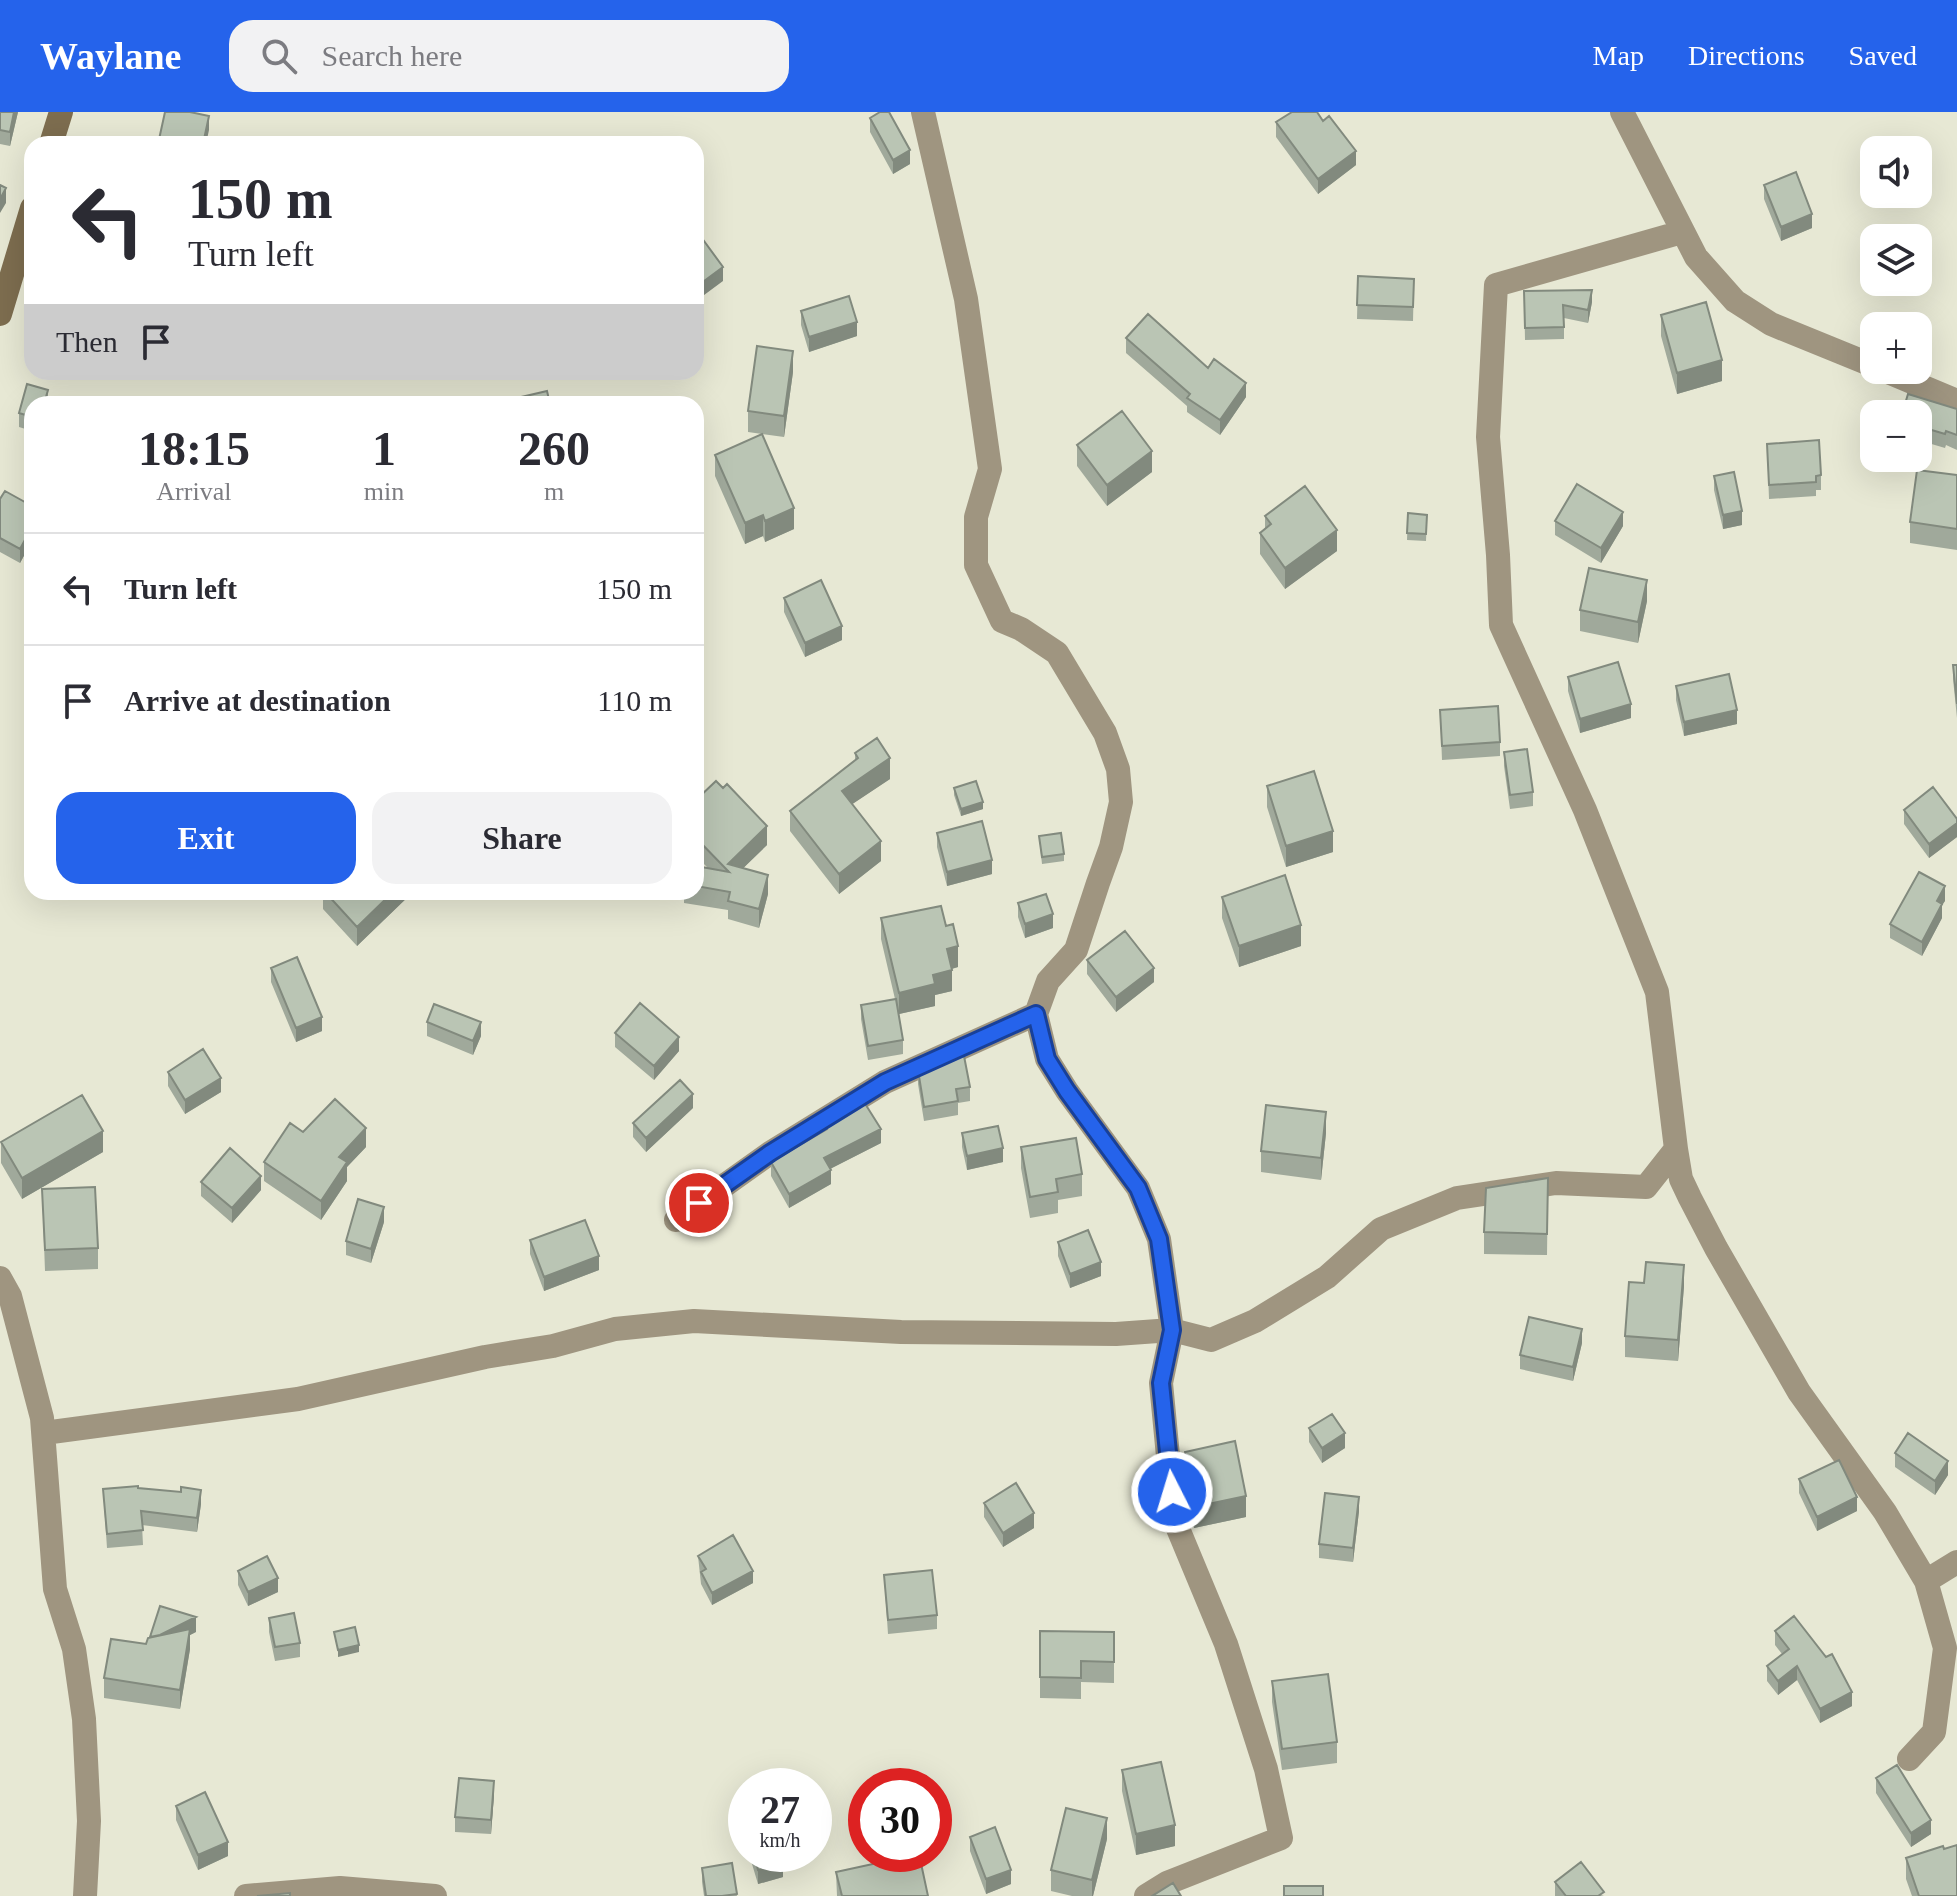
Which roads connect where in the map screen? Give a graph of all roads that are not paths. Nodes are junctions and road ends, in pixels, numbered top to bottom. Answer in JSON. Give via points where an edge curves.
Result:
{"nodes":[{"id":1,"x":61,"y":112,"type":"edge"},
{"id":2,"x":923,"y":112,"type":"edge"},
{"id":3,"x":1622,"y":112,"type":"edge"},
{"id":4,"x":54,"y":136,"type":"edge"},
{"id":5,"x":1682,"y":232,"type":"junction"},
{"id":6,"x":24,"y":234,"type":"edge"},
{"id":7,"x":0,"y":314,"type":"edge"},
{"id":8,"x":1860,"y":360,"type":"edge"},
{"id":9,"x":1916,"y":384,"type":"edge"},
{"id":10,"x":1957,"y":401,"type":"edge"},
{"id":11,"x":1036,"y":1014,"type":"junction"},
{"id":12,"x":1676,"y":1149,"type":"junction"},
{"id":13,"x":676,"y":1220,"type":"dead end"},
{"id":14,"x":0,"y":1278,"type":"edge"},
{"id":15,"x":1172,"y":1330,"type":"junction"},
{"id":16,"x":44,"y":1433,"type":"junction"},
{"id":17,"x":1957,"y":1562,"type":"edge"},
{"id":18,"x":1926,"y":1581,"type":"junction"},
{"id":19,"x":1951,"y":1652,"type":"edge"},
{"id":20,"x":1909,"y":1759,"type":"dead end"},
{"id":21,"x":85,"y":1896,"type":"edge"},
{"id":22,"x":246,"y":1896,"type":"edge"},
{"id":23,"x":435,"y":1896,"type":"edge"},
{"id":24,"x":1146,"y":1896,"type":"edge"}],
"edges":[{"from":1,"to":4,"type":"main road"},
{"from":2,"to":11,"type":"street","via":[[966,299],[990,469],[976,517],[976,565],[1002,621],[1057,653],[1105,733],[1118,769],[1121,802],[1111,847],[1076,950],[1048,981]]},
{"from":3,"to":5,"type":"street"},
{"from":5,"to":8,"type":"street","via":[[1696,257],[1735,301],[1771,324]]},
{"from":5,"to":12,"type":"street","via":[[1496,285],[1488,437],[1501,625],[1585,810],[1657,992]]},
{"from":6,"to":7,"type":"main road"},
{"from":9,"to":10,"type":"street"},
{"from":11,"to":13,"type":"street","via":[[885,1082],[770,1153]]},
{"from":11,"to":15,"type":"street","via":[[1047,1059],[1138,1188],[1159,1239]]},
{"from":12,"to":15,"type":"street","via":[[1646,1187],[1556,1183],[1457,1198],[1381,1229],[1327,1277],[1255,1321],[1211,1340]]},
{"from":12,"to":18,"type":"street","via":[[1681,1179],[1716,1248],[1792,1379]]},
{"from":14,"to":16,"type":"street","via":[[27,1355]]},
{"from":15,"to":16,"type":"street","via":[[901,1332],[694,1321],[615,1329],[298,1399]]},
{"from":15,"to":24,"type":"street","via":[[1161,1383],[1174,1519],[1226,1644],[1266,1769],[1281,1838]]},
{"from":16,"to":21,"type":"street","via":[[55,1589],[74,1649],[84,1719],[89,1821]]},
{"from":17,"to":18,"type":"street"},
{"from":18,"to":19,"type":"street"},
{"from":19,"to":20,"type":"street","via":[[1934,1732]]},
{"from":22,"to":23,"type":"street","via":[[340,1888]]}]}
